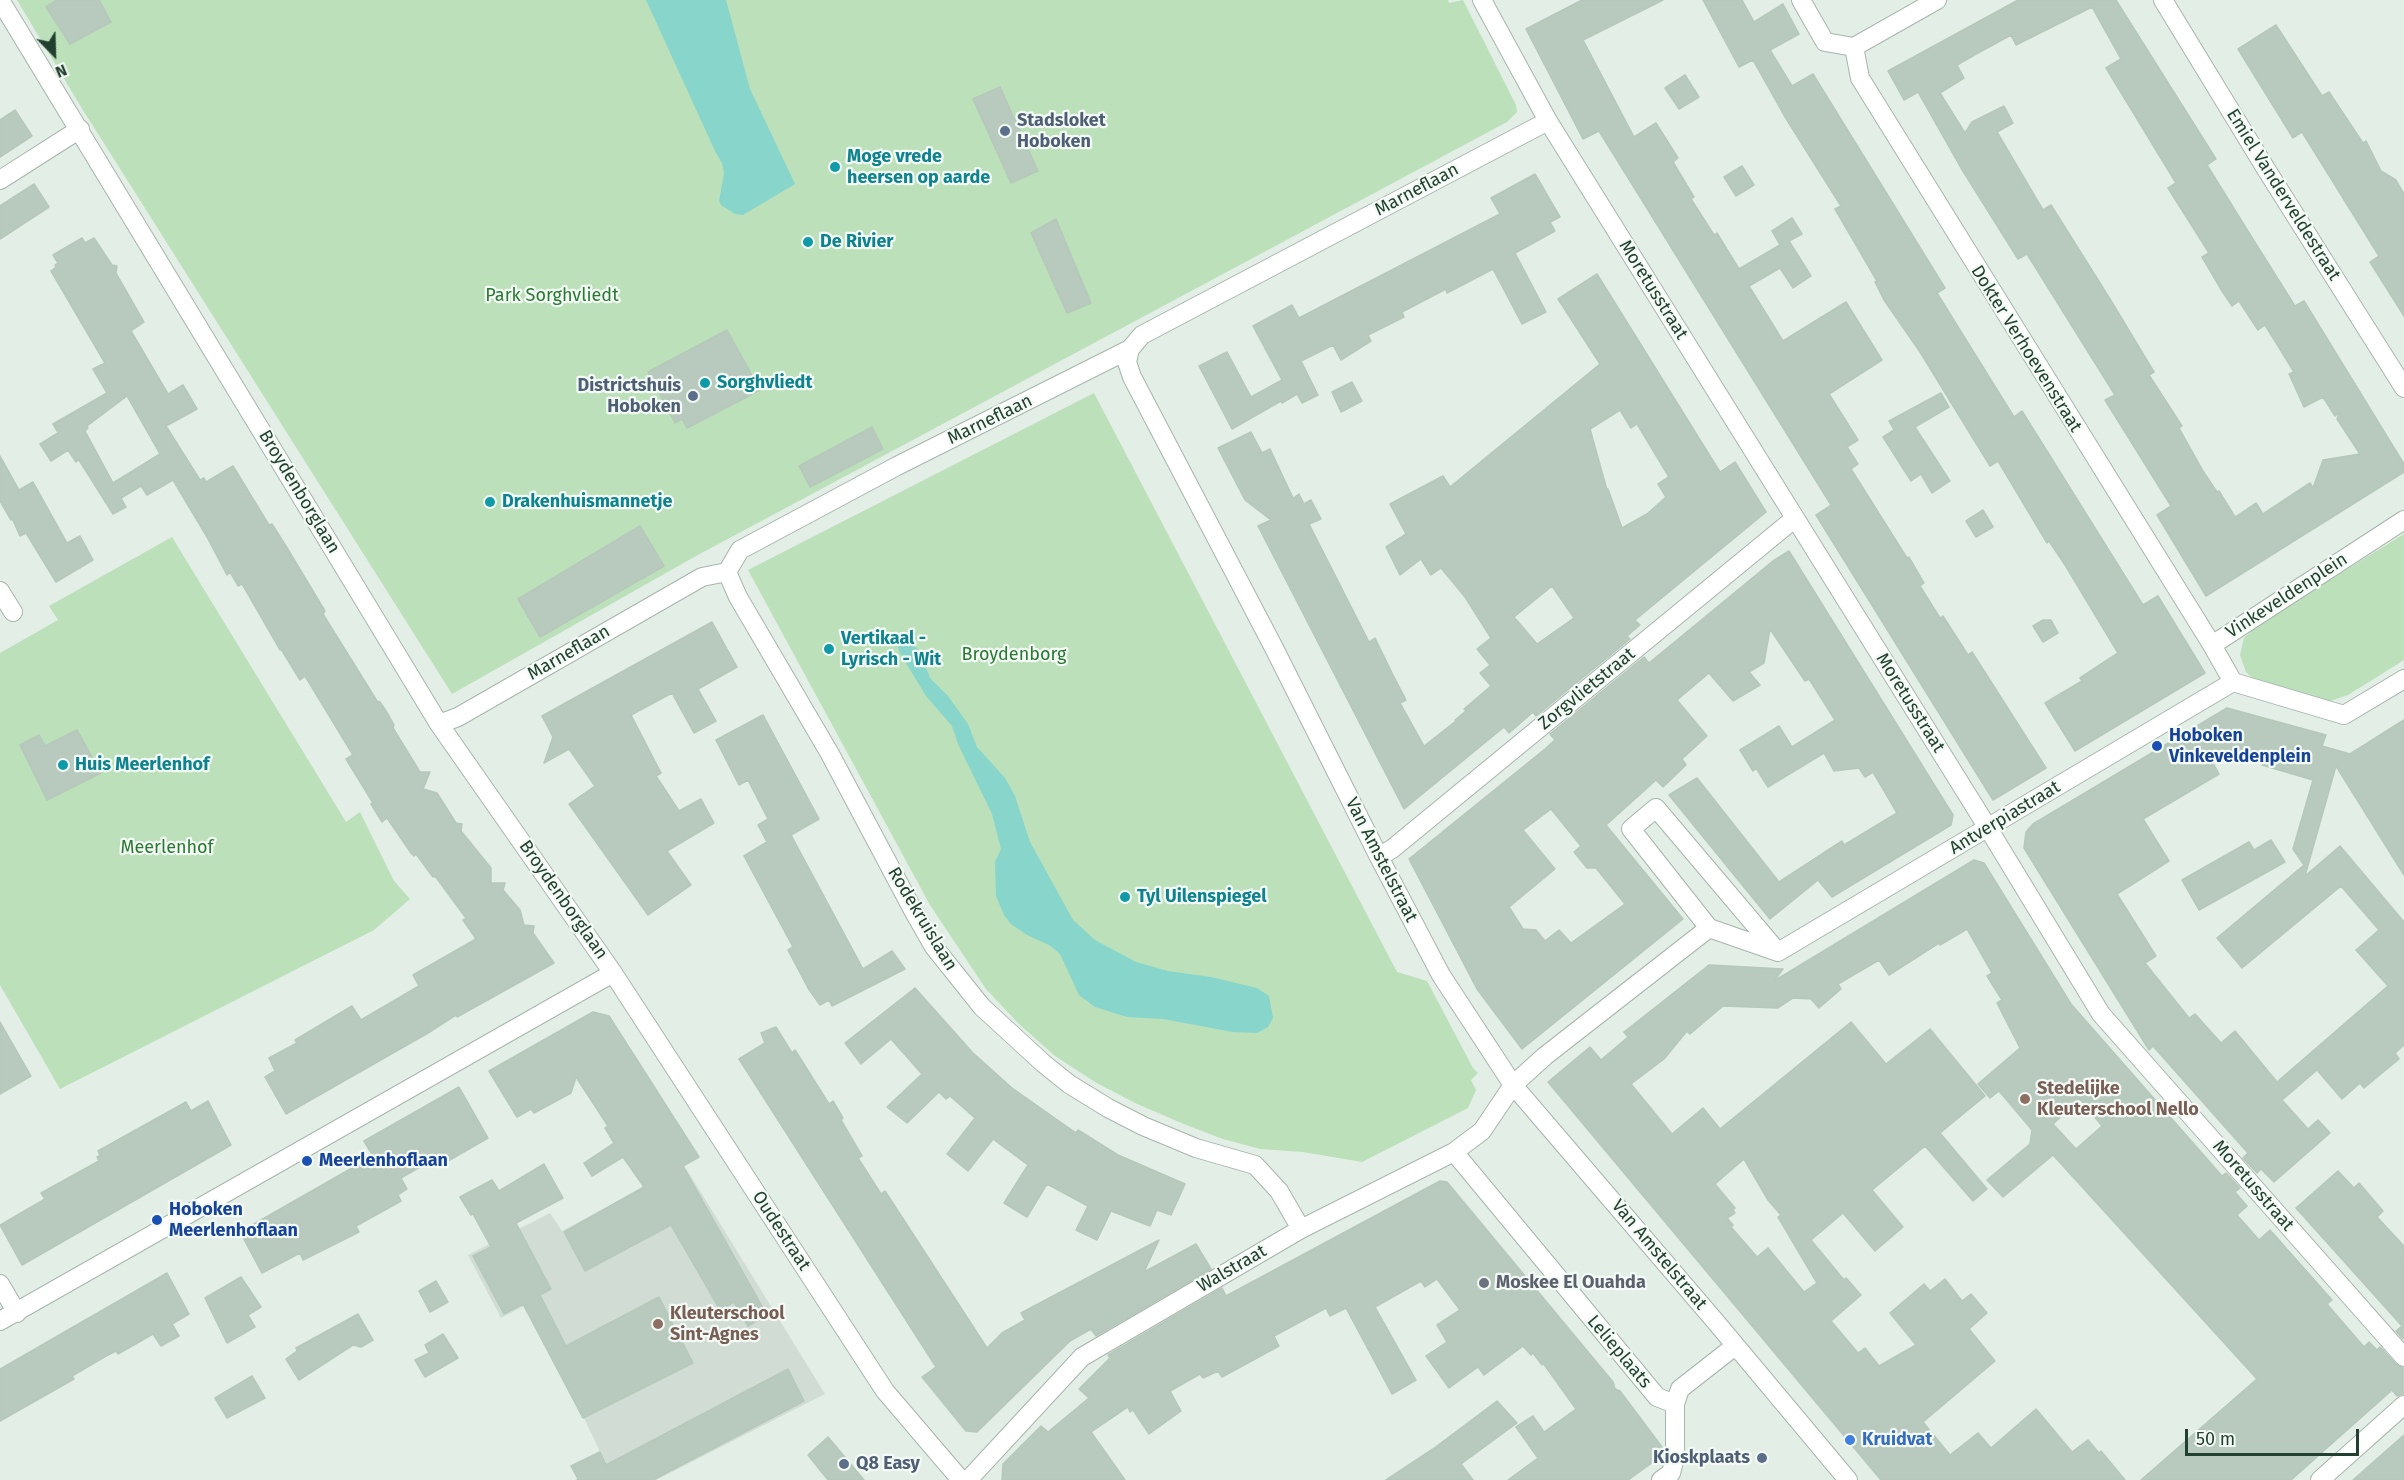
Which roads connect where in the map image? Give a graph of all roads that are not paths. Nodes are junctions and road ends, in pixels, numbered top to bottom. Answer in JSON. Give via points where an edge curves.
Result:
{"nodes":[{"id":1,"x":0,"y":0,"type":"edge"},
{"id":2,"x":1482,"y":0,"type":"edge"},
{"id":3,"x":1801,"y":0,"type":"edge"},
{"id":4,"x":1937,"y":0,"type":"edge"},
{"id":5,"x":2163,"y":0,"type":"edge"},
{"id":6,"x":1854,"y":47,"type":"junction"},
{"id":7,"x":1548,"y":120,"type":"junction"},
{"id":8,"x":80,"y":129,"type":"junction"},
{"id":9,"x":0,"y":180,"type":"edge"},
{"id":10,"x":1131,"y":349,"type":"junction"},
{"id":11,"x":2404,"y":388,"type":"edge"},
{"id":12,"x":1794,"y":519,"type":"junction"},
{"id":13,"x":2404,"y":520,"type":"edge"},
{"id":14,"x":727,"y":572,"type":"junction"},
{"id":15,"x":0,"y":591,"type":"edge"},
{"id":16,"x":13,"y":612,"type":"dead end"},
{"id":17,"x":2211,"y":645,"type":"junction"},
{"id":18,"x":2404,"y":679,"type":"edge"},
{"id":19,"x":2233,"y":682,"type":"junction"},
{"id":20,"x":439,"y":724,"type":"junction"},
{"id":21,"x":1988,"y":828,"type":"junction"},
{"id":22,"x":1378,"y":857,"type":"junction"},
{"id":23,"x":1709,"y":928,"type":"junction"},
{"id":24,"x":1778,"y":952,"type":"junction"},
{"id":25,"x":613,"y":973,"type":"junction"},
{"id":26,"x":1513,"y":1085,"type":"junction"},
{"id":27,"x":1454,"y":1152,"type":"junction"},
{"id":28,"x":1301,"y":1229,"type":"junction"},
{"id":29,"x":0,"y":1284,"type":"edge"},
{"id":30,"x":16,"y":1313,"type":"junction"},
{"id":31,"x":0,"y":1321,"type":"edge"},
{"id":32,"x":1736,"y":1346,"type":"junction"},
{"id":33,"x":2404,"y":1357,"type":"edge"},
{"id":34,"x":1675,"y":1404,"type":"junction"},
{"id":35,"x":2404,"y":1405,"type":"edge"},
{"id":36,"x":961,"y":1480,"type":"edge"},
{"id":37,"x":968,"y":1480,"type":"edge"},
{"id":38,"x":1661,"y":1480,"type":"edge"},
{"id":39,"x":1848,"y":1480,"type":"edge"},
{"id":40,"x":2320,"y":1480,"type":"edge"}],
"edges":[{"from":1,"to":8,"type":"street","name":"Broydenborglaan"},
{"from":2,"to":7,"type":"street","name":"Moretusstraat"},
{"from":3,"to":6,"type":"street","via":[[1825,42]]},
{"from":4,"to":6,"type":"street"},
{"from":5,"to":11,"type":"street","name":"Emiel Vanderveldestraat"},
{"from":6,"to":17,"type":"street","name":"Dokter Verhoevenstraat","via":[[1860,78]]},
{"from":7,"to":10,"type":"street","name":"Marneflaan","via":[[1142,335]]},
{"from":7,"to":12,"type":"street","name":"Moretusstraat"},
{"from":8,"to":9,"type":"street"},
{"from":8,"to":20,"type":"street","name":"Broydenborglaan"},
{"from":10,"to":14,"type":"street","name":"Marneflaan","via":[[740,550]]},
{"from":10,"to":22,"type":"street","name":"Van Amstelstraat","via":[[1127,362],[1132,376]]},
{"from":12,"to":21,"type":"street","name":"Moretusstraat"},
{"from":12,"to":22,"type":"street","name":"Zorgvlietstraat"},
{"from":13,"to":17,"type":"street","name":"Vinkeveldenplein"},
{"from":14,"to":20,"type":"street","name":"Marneflaan","via":[[702,577],[458,717]]},
{"from":14,"to":28,"type":"street","name":"Rodekruislaan","via":[[934,947],[982,1007],[1069,1084],[1108,1108],[1196,1148],[1255,1165],[1279,1191]]},
{"from":15,"to":16,"type":"street"},
{"from":17,"to":19,"type":"street","name":"Vinkeveldenplein"},
{"from":18,"to":19,"type":"street","via":[[2344,715]]},
{"from":19,"to":21,"type":"street","name":"Antverpiastraat"},
{"from":20,"to":25,"type":"street","name":"Broydenborglaan"},
{"from":21,"to":24,"type":"street","name":"Antverpiastraat"},
{"from":21,"to":33,"type":"street","name":"Moretusstraat","via":[[2101,1014]]},
{"from":22,"to":26,"type":"street","name":"Van Amstelstraat","via":[[1440,975]]},
{"from":23,"to":24,"type":"street"},
{"from":23,"to":24,"type":"street","via":[[1631,830],[1656,808]]},
{"from":23,"to":26,"type":"street"},
{"from":25,"to":30,"type":"street"},
{"from":25,"to":36,"type":"street","name":"Oudestraat","via":[[885,1391]]},
{"from":26,"to":27,"type":"street","name":"Walstraat","via":[[1482,1131]]},
{"from":26,"to":32,"type":"street","name":"Van Amstelstraat"},
{"from":27,"to":28,"type":"street","name":"Walstraat"},
{"from":27,"to":34,"type":"street","name":"Lelieplaats","via":[[1657,1397]]},
{"from":28,"to":37,"type":"street","name":"Walstraat","via":[[1082,1357]]},
{"from":29,"to":30,"type":"street"},
{"from":30,"to":31,"type":"street"},
{"from":32,"to":34,"type":"street","via":[[1680,1389]]},
{"from":32,"to":39,"type":"street"},
{"from":34,"to":38,"type":"street","via":[[1675,1458],[1671,1473]]},
{"from":35,"to":40,"type":"street"}]}
